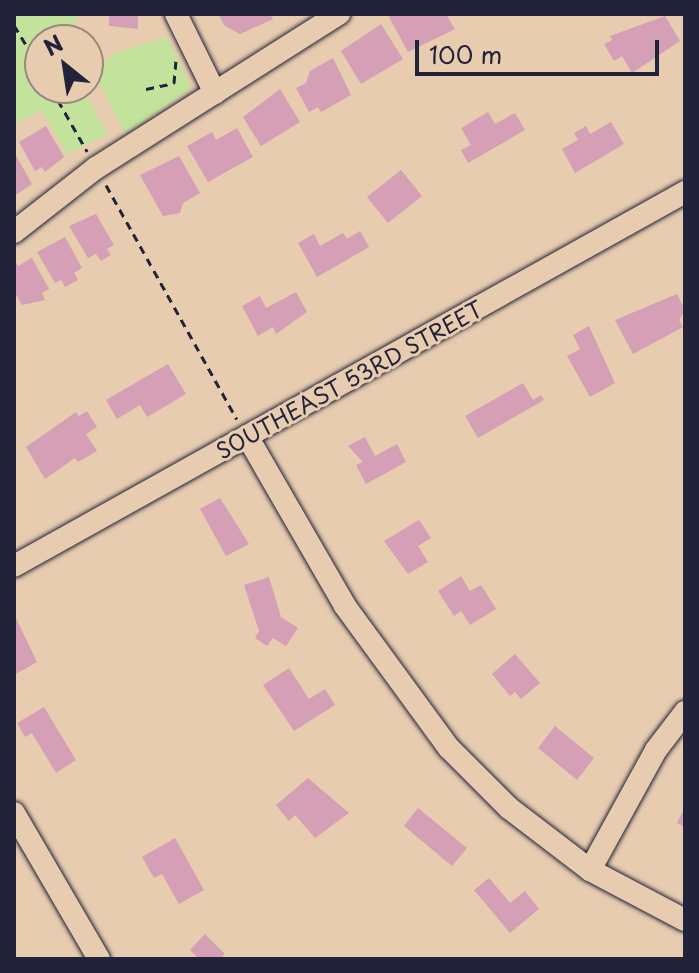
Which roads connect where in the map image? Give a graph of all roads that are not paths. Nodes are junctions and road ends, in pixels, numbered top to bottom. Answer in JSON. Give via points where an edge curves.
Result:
{"nodes":[{"id":1,"x":176,"y":14,"type":"edge"},
{"id":2,"x":339,"y":14,"type":"edge"},
{"id":3,"x":215,"y":93,"type":"junction"},
{"id":4,"x":685,"y":192,"type":"edge"},
{"id":5,"x":14,"y":232,"type":"edge"},
{"id":6,"x":247,"y":436,"type":"junction"},
{"id":7,"x":14,"y":566,"type":"edge"},
{"id":8,"x":685,"y":712,"type":"edge"},
{"id":9,"x":14,"y":813,"type":"edge"},
{"id":10,"x":590,"y":870,"type":"junction"},
{"id":11,"x":685,"y":920,"type":"edge"},
{"id":12,"x":99,"y":959,"type":"edge"}],
"edges":[{"from":1,"to":3,"type":"street"},
{"from":2,"to":3,"type":"street"},
{"from":3,"to":5,"type":"street","via":[[96,168]]},
{"from":4,"to":6,"type":"street","name":"SOUTHEAST 53RD STREET"},
{"from":6,"to":7,"type":"street","name":"SOUTHEAST 53RD STREET"},
{"from":6,"to":10,"type":"street","via":[[345,606],[436,731],[509,808]]},
{"from":8,"to":10,"type":"street","via":[[656,750]]},
{"from":9,"to":12,"type":"street"},
{"from":10,"to":11,"type":"street"}]}
